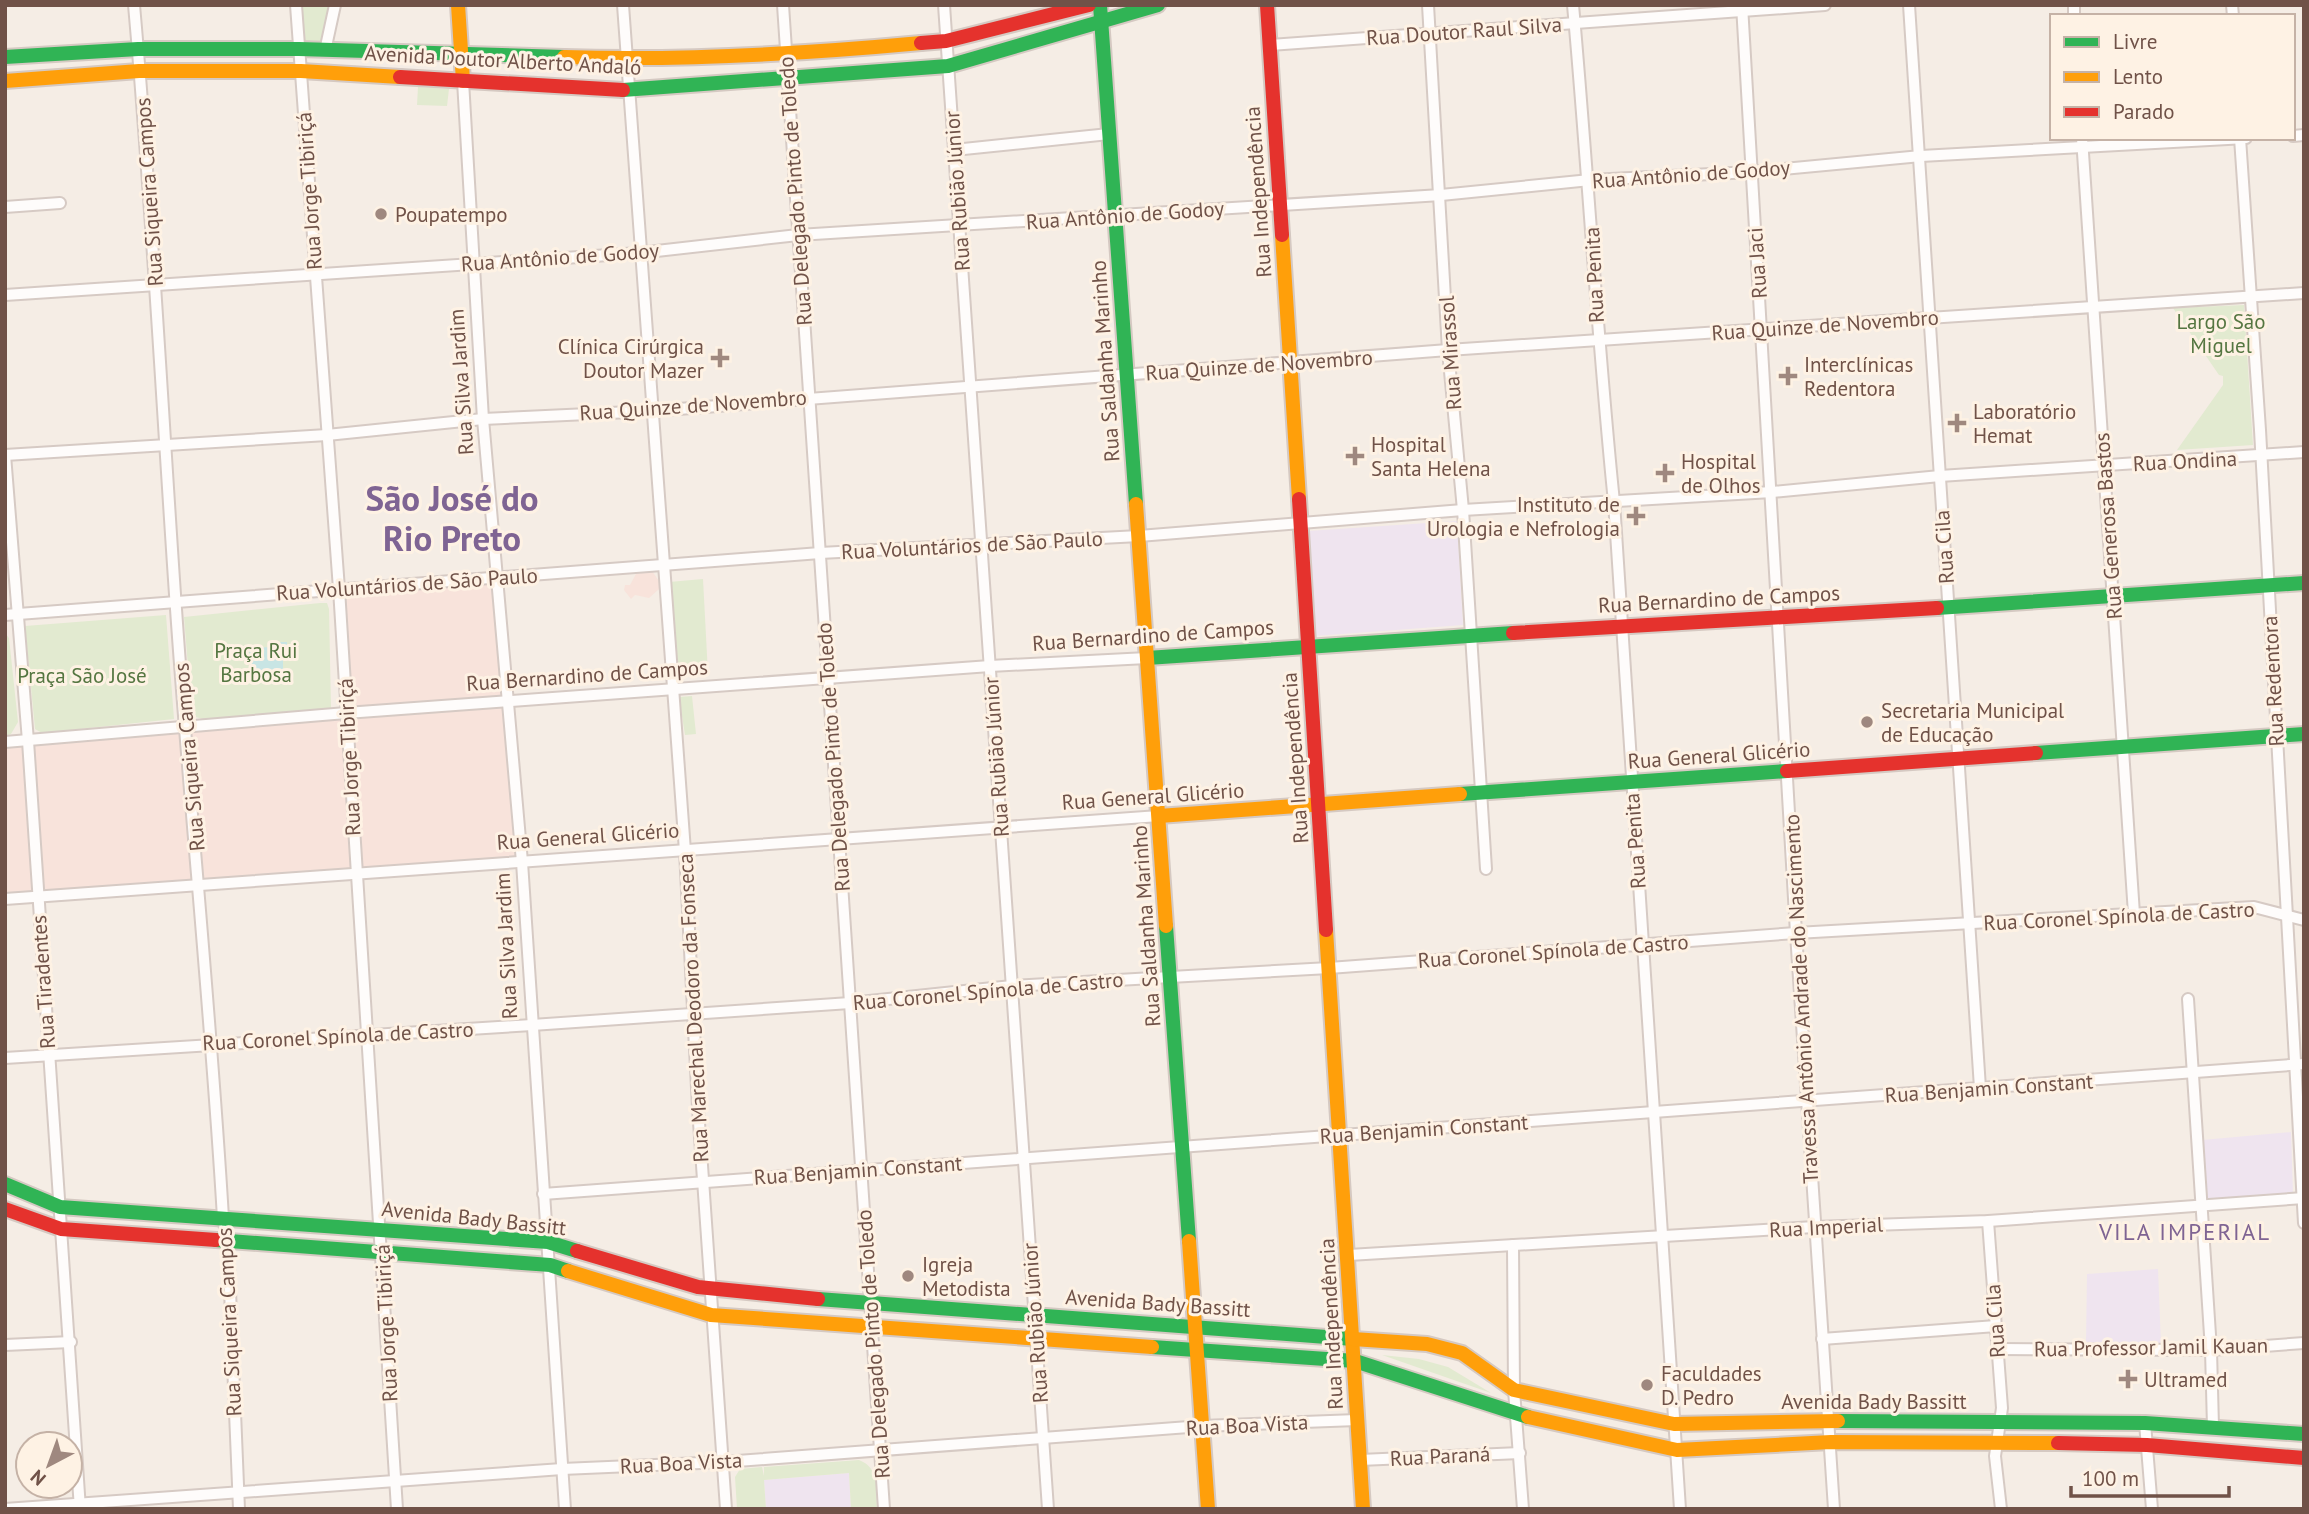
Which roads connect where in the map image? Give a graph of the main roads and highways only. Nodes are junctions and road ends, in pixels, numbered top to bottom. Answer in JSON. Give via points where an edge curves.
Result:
{"nodes":[{"id":1,"x":458,"y":5,"type":"edge"},
{"id":2,"x":1089,"y":5,"type":"edge"},
{"id":3,"x":1100,"y":5,"type":"edge"},
{"id":4,"x":1158,"y":5,"type":"edge"},
{"id":5,"x":1267,"y":5,"type":"edge"},
{"id":6,"x":1101,"y":24,"type":"junction"},
{"id":7,"x":462,"y":56,"type":"junction"},
{"id":8,"x":5,"y":57,"type":"edge"},
{"id":9,"x":5,"y":81,"type":"edge"},
{"id":10,"x":463,"y":81,"type":"junction"},
{"id":11,"x":2304,"y":583,"type":"edge"},
{"id":12,"x":1309,"y":645,"type":"junction"},
{"id":13,"x":1147,"y":658,"type":"junction"},
{"id":14,"x":2304,"y":734,"type":"edge"},
{"id":15,"x":1319,"y":805,"type":"junction"},
{"id":16,"x":1159,"y":816,"type":"junction"},
{"id":17,"x":5,"y":1184,"type":"edge"},
{"id":18,"x":5,"y":1209,"type":"edge"},
{"id":19,"x":1196,"y":1325,"type":"junction"},
{"id":20,"x":1353,"y":1339,"type":"junction"},
{"id":21,"x":1198,"y":1351,"type":"junction"},
{"id":22,"x":1355,"y":1361,"type":"junction"},
{"id":23,"x":2304,"y":1434,"type":"edge"},
{"id":24,"x":2304,"y":1458,"type":"edge"},
{"id":25,"x":1208,"y":1509,"type":"edge"},
{"id":26,"x":1363,"y":1509,"type":"edge"}],
"edges":[{"from":1,"to":7,"type":"main road","name":"Rua Silva Jardim"},
{"from":2,"to":7,"type":"main road","name":"Avenida Doutor Alberto Andaló","via":[[946,41],[786,55],[626,59]]},
{"from":3,"to":6,"type":"main road","name":"Rua Saldanha Marinho"},
{"from":4,"to":6,"type":"main road","name":"Avenida Doutor Alberto Andaló"},
{"from":5,"to":12,"type":"main road","name":"Rua Independência"},
{"from":6,"to":10,"type":"main road","name":"Avenida Doutor Alberto Andaló","via":[[948,66],[630,90]]},
{"from":6,"to":13,"type":"main road","name":"Rua Saldanha Marinho"},
{"from":7,"to":8,"type":"main road","name":"Avenida Doutor Alberto Andaló","via":[[138,49]]},
{"from":7,"to":10,"type":"main road","name":"Rua Silva Jardim"},
{"from":9,"to":10,"type":"main road","name":"Avenida Doutor Alberto Andaló","via":[[139,71],[301,71]]},
{"from":11,"to":12,"type":"main road","name":"Rua Bernardino de Campos"},
{"from":12,"to":13,"type":"main road","name":"Rua Bernardino de Campos"},
{"from":12,"to":15,"type":"main road","name":"Rua Independência"},
{"from":13,"to":16,"type":"main road","name":"Rua Saldanha Marinho"},
{"from":14,"to":15,"type":"main road","name":"Rua General Glicério"},
{"from":15,"to":16,"type":"main road","name":"Rua General Glicério"},
{"from":15,"to":20,"type":"main road","name":"Rua Independência"},
{"from":16,"to":19,"type":"main road","name":"Rua Saldanha Marinho"},
{"from":17,"to":19,"type":"main road","name":"Avenida Bady Bassitt","via":[[60,1207],[548,1242],[710,1289]]},
{"from":18,"to":21,"type":"main road","name":"Avenida Bady Bassitt","via":[[61,1229],[550,1265],[711,1315]]},
{"from":19,"to":20,"type":"main road","name":"Avenida Bady Bassitt"},
{"from":19,"to":21,"type":"main road","name":"Rua Saldanha Marinho"},
{"from":20,"to":22,"type":"main road","name":"Rua Independência"},
{"from":20,"to":23,"type":"main road","name":"Avenida Bady Bassitt","via":[[1427,1344],[1462,1353],[1514,1390],[1674,1424],[2145,1423]]},
{"from":21,"to":22,"type":"main road","name":"Avenida Bady Bassitt"},
{"from":21,"to":25,"type":"main road","name":"Rua Saldanha Marinho"},
{"from":22,"to":24,"type":"main road","name":"Avenida Bady Bassitt","via":[[1517,1415],[1677,1450],[1831,1442],[1997,1442],[2147,1445]]},
{"from":22,"to":26,"type":"main road","name":"Rua Independência"}]}
